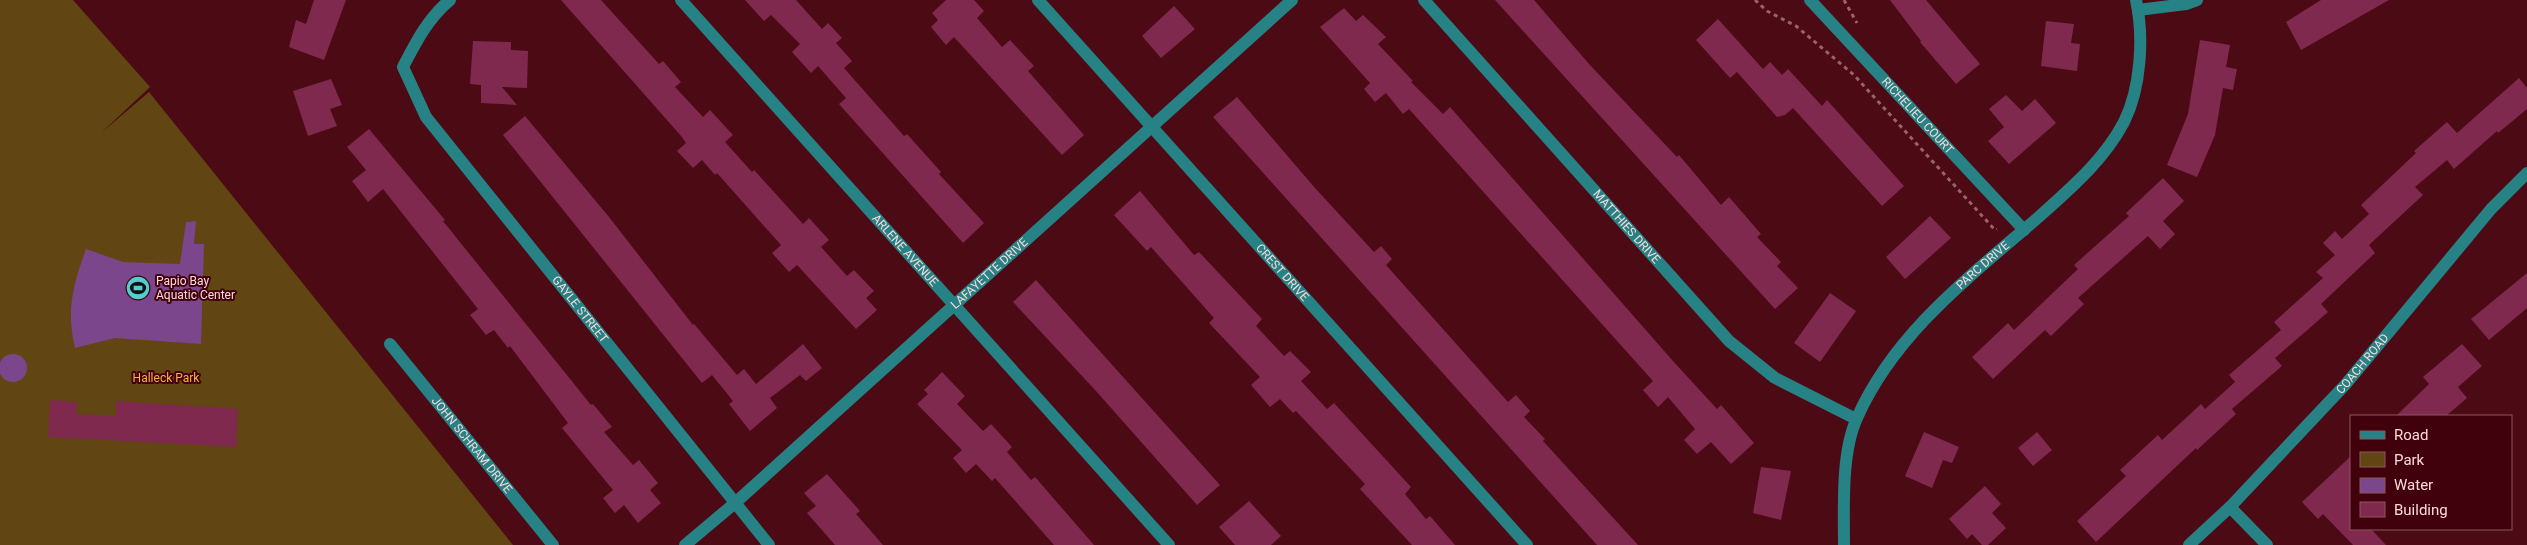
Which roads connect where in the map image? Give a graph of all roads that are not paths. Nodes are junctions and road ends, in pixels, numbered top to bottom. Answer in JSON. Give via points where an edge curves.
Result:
{"nodes":[{"id":1,"x":450,"y":0,"type":"edge"},
{"id":2,"x":681,"y":0,"type":"edge"},
{"id":3,"x":1038,"y":0,"type":"edge"},
{"id":4,"x":1292,"y":0,"type":"edge"},
{"id":5,"x":1424,"y":0,"type":"edge"},
{"id":6,"x":1810,"y":0,"type":"edge"},
{"id":7,"x":2197,"y":0,"type":"edge"},
{"id":8,"x":2137,"y":5,"type":"edge"},
{"id":9,"x":1152,"y":126,"type":"junction"},
{"id":10,"x":2527,"y":173,"type":"edge"},
{"id":11,"x":2024,"y":230,"type":"junction"},
{"id":12,"x":953,"y":305,"type":"junction"},
{"id":13,"x":390,"y":344,"type":"dead end"},
{"id":14,"x":1856,"y":420,"type":"junction"},
{"id":15,"x":734,"y":503,"type":"junction"},
{"id":16,"x":2230,"y":507,"type":"junction"},
{"id":17,"x":553,"y":545,"type":"edge"},
{"id":18,"x":685,"y":545,"type":"edge"},
{"id":19,"x":769,"y":545,"type":"edge"},
{"id":20,"x":1169,"y":545,"type":"edge"},
{"id":21,"x":1527,"y":545,"type":"edge"},
{"id":22,"x":1844,"y":545,"type":"edge"},
{"id":23,"x":2188,"y":545,"type":"edge"},
{"id":24,"x":2267,"y":545,"type":"edge"}],
"edges":[{"from":1,"to":15,"type":"street","name":"GAYLE STREET","via":[[436,12],[417,39],[403,67],[426,117]]},
{"from":2,"to":12,"type":"street","name":"ARLENE AVENUE"},
{"from":3,"to":9,"type":"street","name":"CREST DRIVE"},
{"from":4,"to":9,"type":"street","name":"LAFAYETTE DRIVE"},
{"from":5,"to":14,"type":"street","name":"MATTHIES DRIVE","via":[[1729,341],[1775,378]]},
{"from":6,"to":11,"type":"street","name":"RICHELIEU COURT"},
{"from":7,"to":8,"type":"street"},
{"from":8,"to":11,"type":"street","name":"PARC DRIVE","via":[[2140,71],[2124,122],[2090,171]]},
{"from":9,"to":12,"type":"street","name":"LAFAYETTE DRIVE"},
{"from":9,"to":21,"type":"street","name":"CREST DRIVE"},
{"from":10,"to":16,"type":"street","name":"COACH ROAD","via":[[2491,209],[2345,385]]},
{"from":11,"to":14,"type":"street","name":"PARC DRIVE","via":[[1941,302],[1900,348],[1874,384]]},
{"from":12,"to":15,"type":"street","name":"LAFAYETTE DRIVE"},
{"from":12,"to":20,"type":"street","name":"ARLENE AVENUE"},
{"from":13,"to":17,"type":"street","name":"JOHN SCHRAM DRIVE"},
{"from":14,"to":22,"type":"street","name":"PARC DRIVE","via":[[1843,498]]},
{"from":15,"to":18,"type":"street","name":"LAFAYETTE DRIVE"},
{"from":15,"to":19,"type":"street","name":"GAYLE STREET"},
{"from":16,"to":23,"type":"street","name":"COACH ROAD"},
{"from":16,"to":24,"type":"street"}]}
